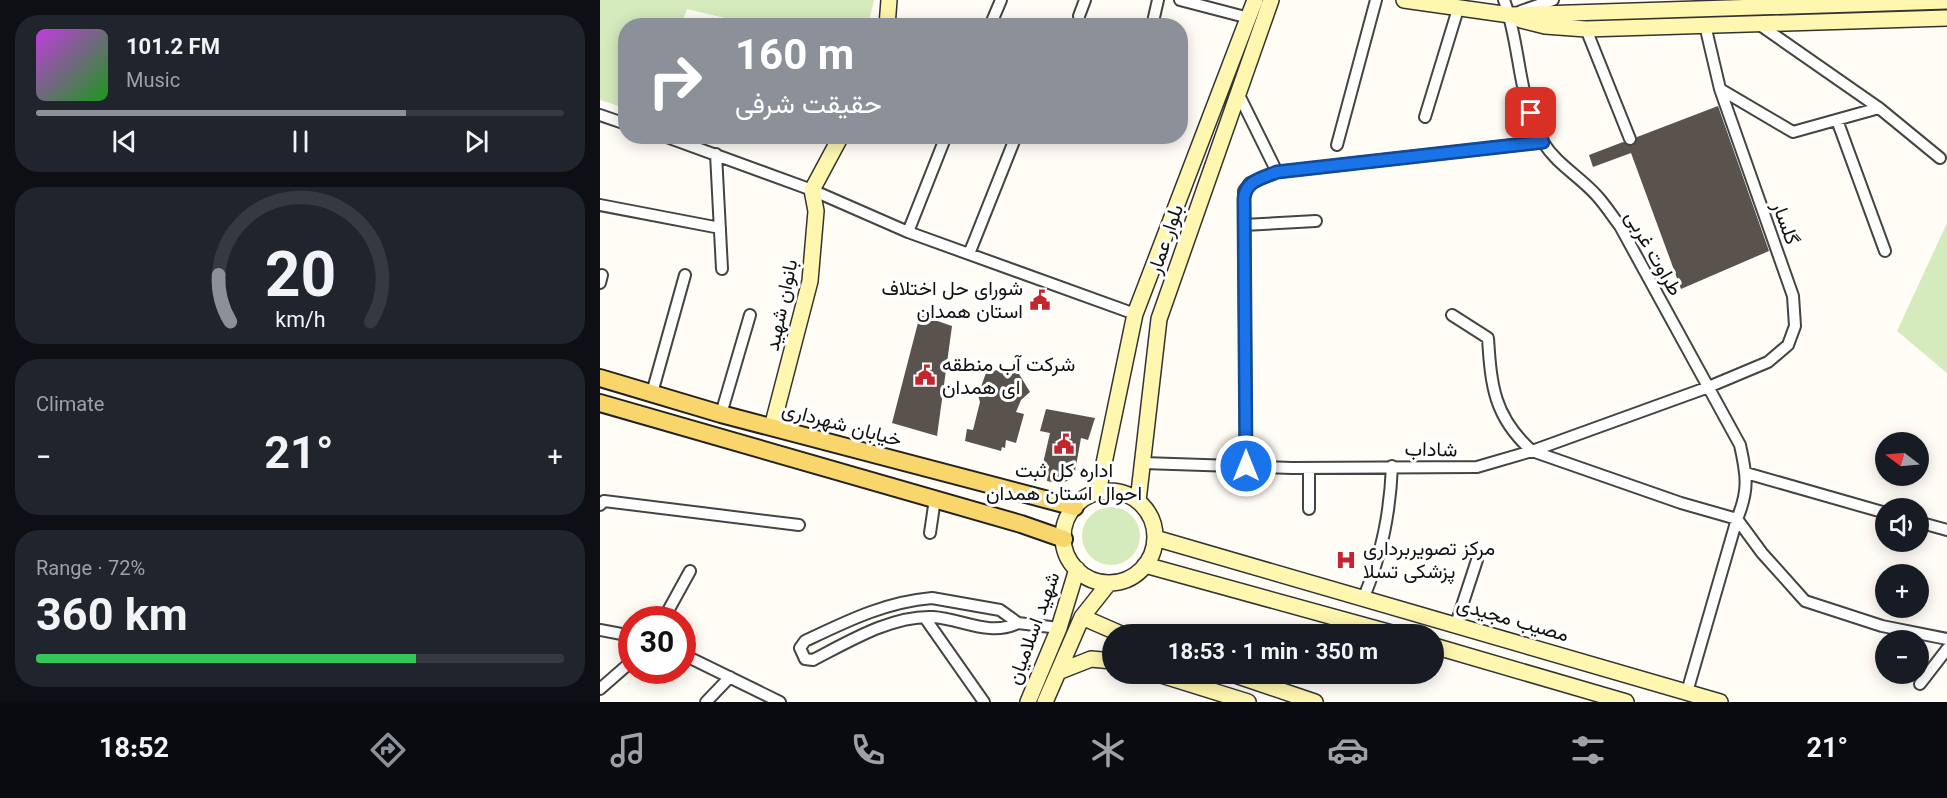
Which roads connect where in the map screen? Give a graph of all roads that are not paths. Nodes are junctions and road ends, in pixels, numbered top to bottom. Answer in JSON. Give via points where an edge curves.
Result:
{"nodes":[{"id":1,"x":889,"y":0,"type":"edge"},
{"id":2,"x":1001,"y":0,"type":"edge"},
{"id":3,"x":1085,"y":0,"type":"edge"},
{"id":4,"x":1158,"y":0,"type":"edge"},
{"id":5,"x":1180,"y":0,"type":"edge"},
{"id":6,"x":1255,"y":0,"type":"edge"},
{"id":7,"x":1271,"y":0,"type":"edge"},
{"id":8,"x":1376,"y":0,"type":"edge"},
{"id":9,"x":1404,"y":0,"type":"edge"},
{"id":10,"x":1504,"y":0,"type":"edge"},
{"id":11,"x":1553,"y":0,"type":"edge"},
{"id":12,"x":1947,"y":1,"type":"edge"},
{"id":13,"x":1458,"y":9,"type":"junction"},
{"id":14,"x":1510,"y":15,"type":"junction"},
{"id":15,"x":1079,"y":16,"type":"dead end"},
{"id":16,"x":888,"y":18,"type":"edge"},
{"id":17,"x":993,"y":18,"type":"edge"},
{"id":18,"x":1154,"y":18,"type":"edge"},
{"id":19,"x":1249,"y":18,"type":"junction"},
{"id":20,"x":1947,"y":18,"type":"edge"},
{"id":21,"x":1756,"y":22,"type":"junction"},
{"id":22,"x":1705,"y":26,"type":"junction"},
{"id":23,"x":1586,"y":29,"type":"junction"},
{"id":24,"x":1720,"y":89,"type":"junction"},
{"id":25,"x":1238,"y":93,"type":"junction"},
{"id":26,"x":1879,"y":108,"type":"junction"},
{"id":27,"x":600,"y":115,"type":"edge"},
{"id":28,"x":1425,"y":117,"type":"dead end"},
{"id":29,"x":1837,"y":120,"type":"junction"},
{"id":30,"x":618,"y":121,"type":"edge"},
{"id":31,"x":1630,"y":139,"type":"dead end"},
{"id":32,"x":1543,"y":142,"type":"junction"},
{"id":33,"x":687,"y":144,"type":"edge"},
{"id":34,"x":836,"y":144,"type":"edge"},
{"id":35,"x":943,"y":144,"type":"edge"},
{"id":36,"x":1013,"y":144,"type":"edge"},
{"id":37,"x":1337,"y":145,"type":"dead end"},
{"id":38,"x":716,"y":154,"type":"junction"},
{"id":39,"x":1940,"y":158,"type":"dead end"},
{"id":40,"x":1277,"y":172,"type":"junction"},
{"id":41,"x":812,"y":190,"type":"junction"},
{"id":42,"x":600,"y":205,"type":"edge"},
{"id":43,"x":1316,"y":221,"type":"dead end"},
{"id":44,"x":1244,"y":225,"type":"junction"},
{"id":45,"x":720,"y":228,"type":"junction"},
{"id":46,"x":908,"y":232,"type":"junction"},
{"id":47,"x":1885,"y":251,"type":"dead end"},
{"id":48,"x":969,"y":254,"type":"junction"},
{"id":49,"x":722,"y":269,"type":"dead end"},
{"id":50,"x":685,"y":275,"type":"dead end"},
{"id":51,"x":1135,"y":314,"type":"junction"},
{"id":52,"x":750,"y":315,"type":"dead end"},
{"id":53,"x":1452,"y":315,"type":"dead end"},
{"id":54,"x":600,"y":378,"type":"edge"},
{"id":55,"x":1706,"y":388,"type":"junction"},
{"id":56,"x":652,"y":393,"type":"junction"},
{"id":57,"x":600,"y":403,"type":"edge"},
{"id":58,"x":721,"y":414,"type":"junction"},
{"id":59,"x":772,"y":427,"type":"junction"},
{"id":60,"x":1532,"y":451,"type":"junction"},
{"id":61,"x":1143,"y":463,"type":"junction"},
{"id":62,"x":1246,"y":466,"type":"junction"},
{"id":63,"x":1392,"y":466,"type":"junction"},
{"id":64,"x":1309,"y":468,"type":"junction"},
{"id":65,"x":1746,"y":473,"type":"junction"},
{"id":66,"x":1098,"y":492,"type":"junction"},
{"id":67,"x":935,"y":499,"type":"junction"},
{"id":68,"x":1138,"y":501,"type":"junction"},
{"id":69,"x":600,"y":505,"type":"edge"},
{"id":70,"x":1075,"y":507,"type":"junction"},
{"id":71,"x":1309,"y":509,"type":"dead end"},
{"id":72,"x":1875,"y":510,"type":"edge"},
{"id":73,"x":1737,"y":519,"type":"junction"},
{"id":74,"x":799,"y":525,"type":"dead end"},
{"id":75,"x":1929,"y":525,"type":"edge"},
{"id":76,"x":1947,"y":530,"type":"edge"},
{"id":77,"x":930,"y":533,"type":"dead end"},
{"id":78,"x":1155,"y":538,"type":"junction"},
{"id":79,"x":1064,"y":539,"type":"junction"},
{"id":80,"x":1478,"y":560,"type":"dead end"},
{"id":81,"x":1145,"y":565,"type":"junction"},
{"id":82,"x":1077,"y":569,"type":"junction"},
{"id":83,"x":690,"y":571,"type":"dead end"},
{"id":84,"x":1109,"y":583,"type":"junction"},
{"id":85,"x":1364,"y":597,"type":"junction"},
{"id":86,"x":671,"y":606,"type":"edge"},
{"id":87,"x":1082,"y":617,"type":"junction"},
{"id":88,"x":925,"y":618,"type":"junction"},
{"id":89,"x":1018,"y":623,"type":"junction"},
{"id":90,"x":1359,"y":624,"type":"edge"},
{"id":91,"x":1456,"y":624,"type":"junction"},
{"id":92,"x":1102,"y":626,"type":"edge"},
{"id":93,"x":1059,"y":628,"type":"junction"},
{"id":94,"x":600,"y":630,"type":"edge"},
{"id":95,"x":618,"y":633,"type":"edge"},
{"id":96,"x":1947,"y":639,"type":"edge"},
{"id":97,"x":1947,"y":648,"type":"edge"},
{"id":98,"x":1444,"y":649,"type":"edge"},
{"id":99,"x":1102,"y":660,"type":"edge"},
{"id":100,"x":696,"y":661,"type":"edge"},
{"id":101,"x":1058,"y":672,"type":"junction"},
{"id":102,"x":1929,"y":672,"type":"edge"},
{"id":103,"x":618,"y":673,"type":"edge"},
{"id":104,"x":730,"y":677,"type":"junction"},
{"id":105,"x":1190,"y":684,"type":"edge"},
{"id":106,"x":1262,"y":684,"type":"edge"},
{"id":107,"x":600,"y":689,"type":"edge"},
{"id":108,"x":1687,"y":692,"type":"junction"},
{"id":109,"x":706,"y":702,"type":"edge"},
{"id":110,"x":780,"y":702,"type":"edge"},
{"id":111,"x":984,"y":702,"type":"edge"},
{"id":112,"x":1028,"y":702,"type":"edge"},
{"id":113,"x":1045,"y":702,"type":"edge"},
{"id":114,"x":1248,"y":702,"type":"edge"},
{"id":115,"x":1315,"y":702,"type":"edge"},
{"id":116,"x":1626,"y":702,"type":"edge"},
{"id":117,"x":1720,"y":702,"type":"edge"}],
"edges":[{"from":1,"to":16,"type":"main road"},
{"from":2,"to":17,"type":"street"},
{"from":3,"to":15,"type":"street"},
{"from":4,"to":18,"type":"street"},
{"from":5,"to":19,"type":"street"},
{"from":6,"to":19,"type":"main road","name":"بلوار عمار"},
{"from":7,"to":25,"type":"main road","name":"بلوار عمار"},
{"from":8,"to":37,"type":"street"},
{"from":9,"to":13,"type":"main road"},
{"from":10,"to":14,"type":"street","name":"طراوت غربی"},
{"from":11,"to":14,"type":"street"},
{"from":12,"to":14,"type":"main road"},
{"from":13,"to":14,"type":"main road"},
{"from":13,"to":28,"type":"street"},
{"from":14,"to":23,"type":"main road","via":[[1545,26]]},
{"from":14,"to":32,"type":"street","name":"طراوت غربی","via":[[1521,80]]},
{"from":19,"to":51,"type":"main road","name":"بلوار عمار"},
{"from":20,"to":21,"type":"main road"},
{"from":21,"to":22,"type":"main road"},
{"from":21,"to":26,"type":"street"},
{"from":22,"to":23,"type":"main road"},
{"from":22,"to":24,"type":"street","name":"گلسار"},
{"from":23,"to":31,"type":"street"},
{"from":24,"to":29,"type":"street","via":[[1793,132]]},
{"from":24,"to":55,"type":"street","name":"گلسار","via":[[1793,296],[1795,326],[1788,345],[1768,362]]},
{"from":25,"to":40,"type":"street"},
{"from":25,"to":61,"type":"main road","name":"بلوار عمار","via":[[1159,319]]},
{"from":26,"to":29,"type":"street"},
{"from":26,"to":39,"type":"street"},
{"from":27,"to":30,"type":"street"},
{"from":29,"to":47,"type":"street"},
{"from":32,"to":40,"type":"street"},
{"from":32,"to":55,"type":"street","name":"طراوت غربی","via":[[1566,170],[1598,195],[1620,226]]},
{"from":33,"to":38,"type":"street"},
{"from":34,"to":41,"type":"main road"},
{"from":35,"to":46,"type":"street"},
{"from":36,"to":48,"type":"street"},
{"from":38,"to":41,"type":"street"},
{"from":38,"to":45,"type":"street"},
{"from":40,"to":44,"type":"street","via":[[1250,183],[1244,191]]},
{"from":41,"to":46,"type":"street"},
{"from":41,"to":59,"type":"main road","name":"بانوان شهید","via":[[816,211],[810,281]]},
{"from":42,"to":45,"type":"street"},
{"from":43,"to":44,"type":"street"},
{"from":44,"to":62,"type":"street"},
{"from":45,"to":49,"type":"street"},
{"from":46,"to":48,"type":"street"},
{"from":48,"to":51,"type":"street"},
{"from":50,"to":56,"type":"street"},
{"from":51,"to":66,"type":"main road","name":"بلوار عمار"},
{"from":52,"to":58,"type":"street"},
{"from":53,"to":60,"type":"street","via":[[1488,338],[1491,387],[1503,418],[1512,434]]},
{"from":54,"to":56,"type":"main road","name":"خیابان شهرداری"},
{"from":55,"to":60,"type":"street","name":"شاداب"},
{"from":55,"to":65,"type":"street","name":"طراوت غربی","via":[[1740,445]]},
{"from":56,"to":58,"type":"main road","name":"خیابان شهرداری"},
{"from":57,"to":67,"type":"main road"},
{"from":58,"to":59,"type":"main road","name":"خیابان شهرداری"},
{"from":59,"to":70,"type":"main road","name":"خیابان شهرداری"},
{"from":60,"to":63,"type":"street","name":"شاداب","via":[[1476,467]]},
{"from":60,"to":73,"type":"street"},
{"from":61,"to":62,"type":"street","name":"شاداب"},
{"from":61,"to":68,"type":"main road","name":"بلوار عمار"},
{"from":62,"to":64,"type":"street","name":"شاداب"},
{"from":63,"to":64,"type":"street","name":"شاداب"},
{"from":63,"to":85,"type":"street","via":[[1388,522],[1379,561]]},
{"from":64,"to":71,"type":"street"},
{"from":65,"to":72,"type":"street"},
{"from":65,"to":73,"type":"street","name":"طراوت غربی","via":[[1746,497]]},
{"from":66,"to":68,"type":"main road","via":[[1126,494]]},
{"from":66,"to":70,"type":"main road"},
{"from":67,"to":77,"type":"street"},
{"from":67,"to":79,"type":"main road"},
{"from":68,"to":78,"type":"main road","via":[[1154,524]]},
{"from":69,"to":74,"type":"street","via":[[604,501]]},
{"from":70,"to":79,"type":"main road"},
{"from":73,"to":96,"type":"street","via":[[1805,601],[1882,626]]},
{"from":73,"to":108,"type":"street","name":"طراوت غربی"},
{"from":75,"to":76,"type":"street"},
{"from":78,"to":81,"type":"main road"},
{"from":78,"to":85,"type":"main road","name":"مصیب مجیدی"},
{"from":79,"to":82,"type":"main road"},
{"from":80,"to":91,"type":"street"},
{"from":81,"to":84,"type":"main road","via":[[1123,581]]},
{"from":81,"to":90,"type":"main road"},
{"from":82,"to":84,"type":"main road","via":[[1086,577]]},
{"from":82,"to":93,"type":"main road","name":"شهید اسلامیان"},
{"from":83,"to":86,"type":"street"},
{"from":84,"to":87,"type":"main road","name":"شهید اسلامیان"},
{"from":85,"to":91,"type":"main road","name":"مصیب مجیدی"},
{"from":87,"to":92,"type":"main road"},
{"from":87,"to":101,"type":"main road","name":"شهید اسلامیان"},
{"from":88,"to":89,"type":"street","via":[[999,630]]},
{"from":88,"to":89,"type":"street","via":[[886,625],[813,660],[801,654],[805,641],[863,614],[923,598],[1000,610]]},
{"from":88,"to":111,"type":"street"},
{"from":89,"to":93,"type":"street"},
{"from":91,"to":108,"type":"main road","name":"مصیب مجیدی"},
{"from":93,"to":112,"type":"main road","name":"شهید اسلامیان"},
{"from":94,"to":95,"type":"street"},
{"from":97,"to":102,"type":"street"},
{"from":98,"to":116,"type":"main road"},
{"from":99,"to":101,"type":"main road","via":[[1091,659]]},
{"from":100,"to":104,"type":"street"},
{"from":101,"to":113,"type":"main road","name":"شهید اسلامیان"},
{"from":103,"to":107,"type":"street"},
{"from":104,"to":109,"type":"street"},
{"from":104,"to":110,"type":"street"},
{"from":105,"to":114,"type":"main road"},
{"from":106,"to":115,"type":"main road"},
{"from":108,"to":117,"type":"main road","name":"مصیب مجیدی"}]}
